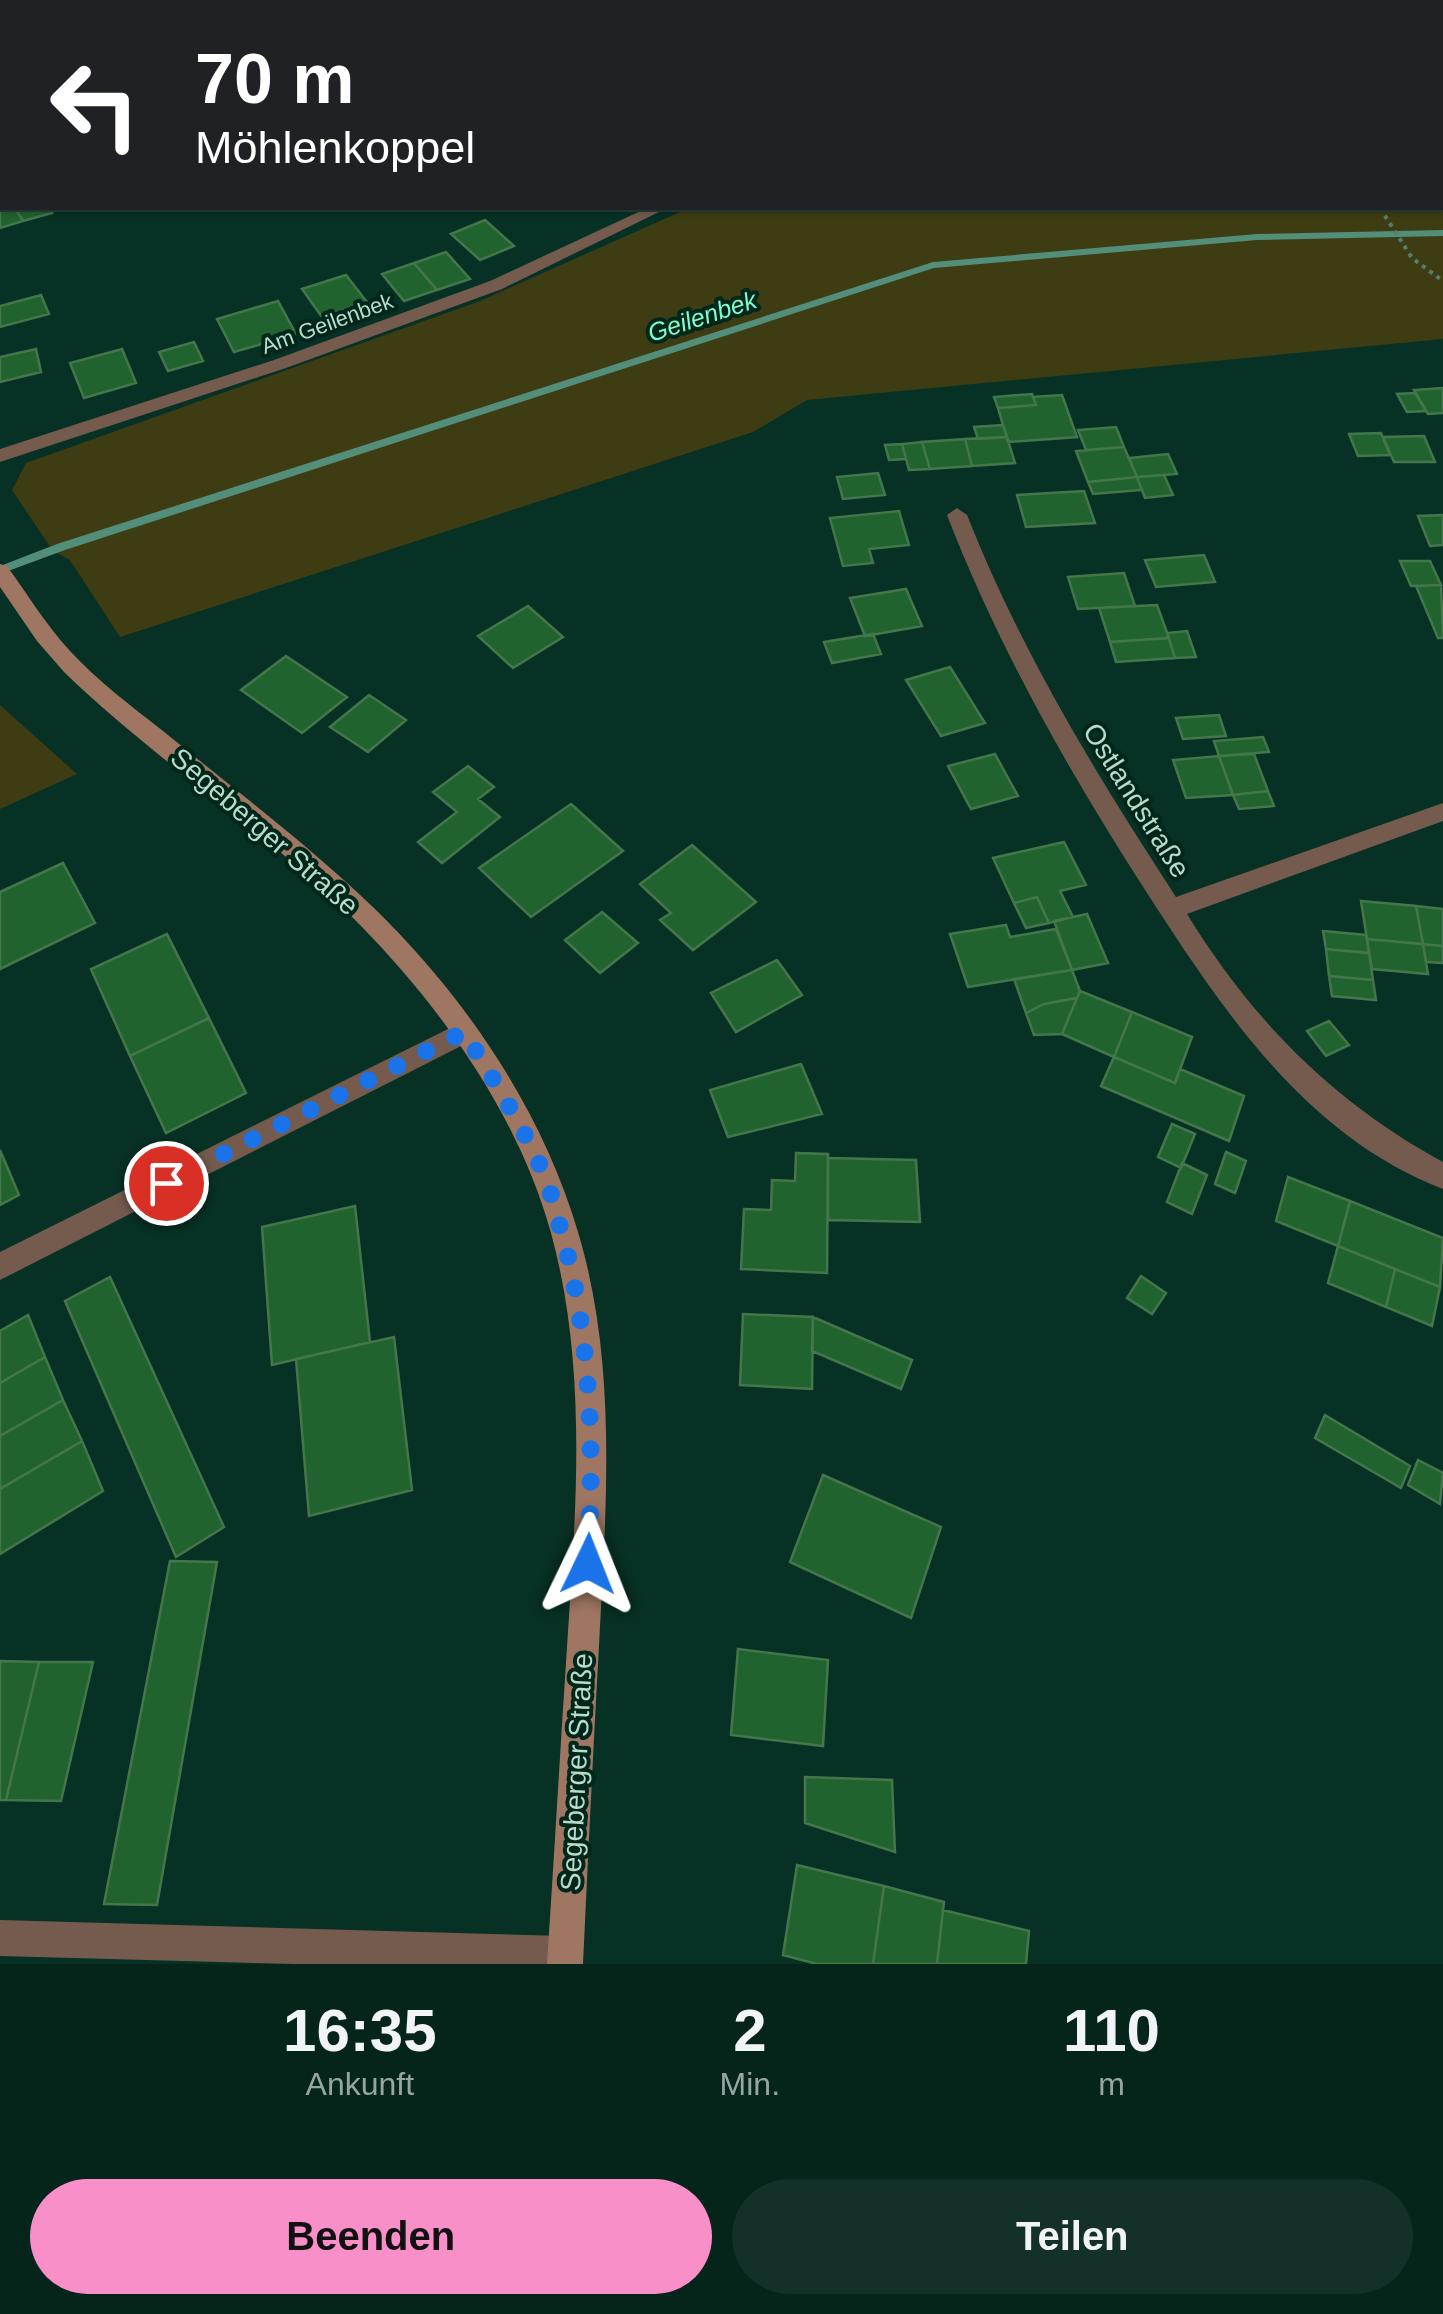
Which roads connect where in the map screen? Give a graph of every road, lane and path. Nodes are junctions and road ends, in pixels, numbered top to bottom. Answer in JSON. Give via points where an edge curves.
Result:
{"nodes":[{"id":1,"x":655,"y":210,"type":"edge"},
{"id":2,"x":1381,"y":210,"type":"edge"},
{"id":3,"x":1443,"y":280,"type":"edge"},
{"id":4,"x":0,"y":456,"type":"edge"},
{"id":5,"x":957,"y":516,"type":"dead end"},
{"id":6,"x":0,"y":571,"type":"edge"},
{"id":7,"x":1443,"y":812,"type":"edge"},
{"id":8,"x":1170,"y":909,"type":"junction"},
{"id":9,"x":464,"y":1032,"type":"junction"},
{"id":10,"x":1443,"y":1176,"type":"edge"},
{"id":11,"x":0,"y":1267,"type":"edge"},
{"id":12,"x":0,"y":1938,"type":"edge"},
{"id":13,"x":565,"y":1959,"type":"edge"}],
"edges":[{"from":1,"to":4,"type":"street","name":"Am Geilenbek","via":[[496,286]]},
{"from":2,"to":3,"type":"path","via":[[1423,269]]},
{"from":5,"to":8,"type":"street","name":"Ostlandstraße","via":[[984,590],[1048,714]]},
{"from":6,"to":9,"type":"main road","name":"Segeberger Straße","via":[[52,646],[342,892]]},
{"from":7,"to":8,"type":"street","name":"Ostlandstraße"},
{"from":8,"to":10,"type":"street","via":[[1225,998],[1290,1068],[1379,1140]]},
{"from":9,"to":11,"type":"street"},
{"from":9,"to":13,"type":"main road","name":"Segeberger Straße","via":[[545,1175],[582,1323],[590,1525]]},
{"from":12,"to":13,"type":"street"}]}
